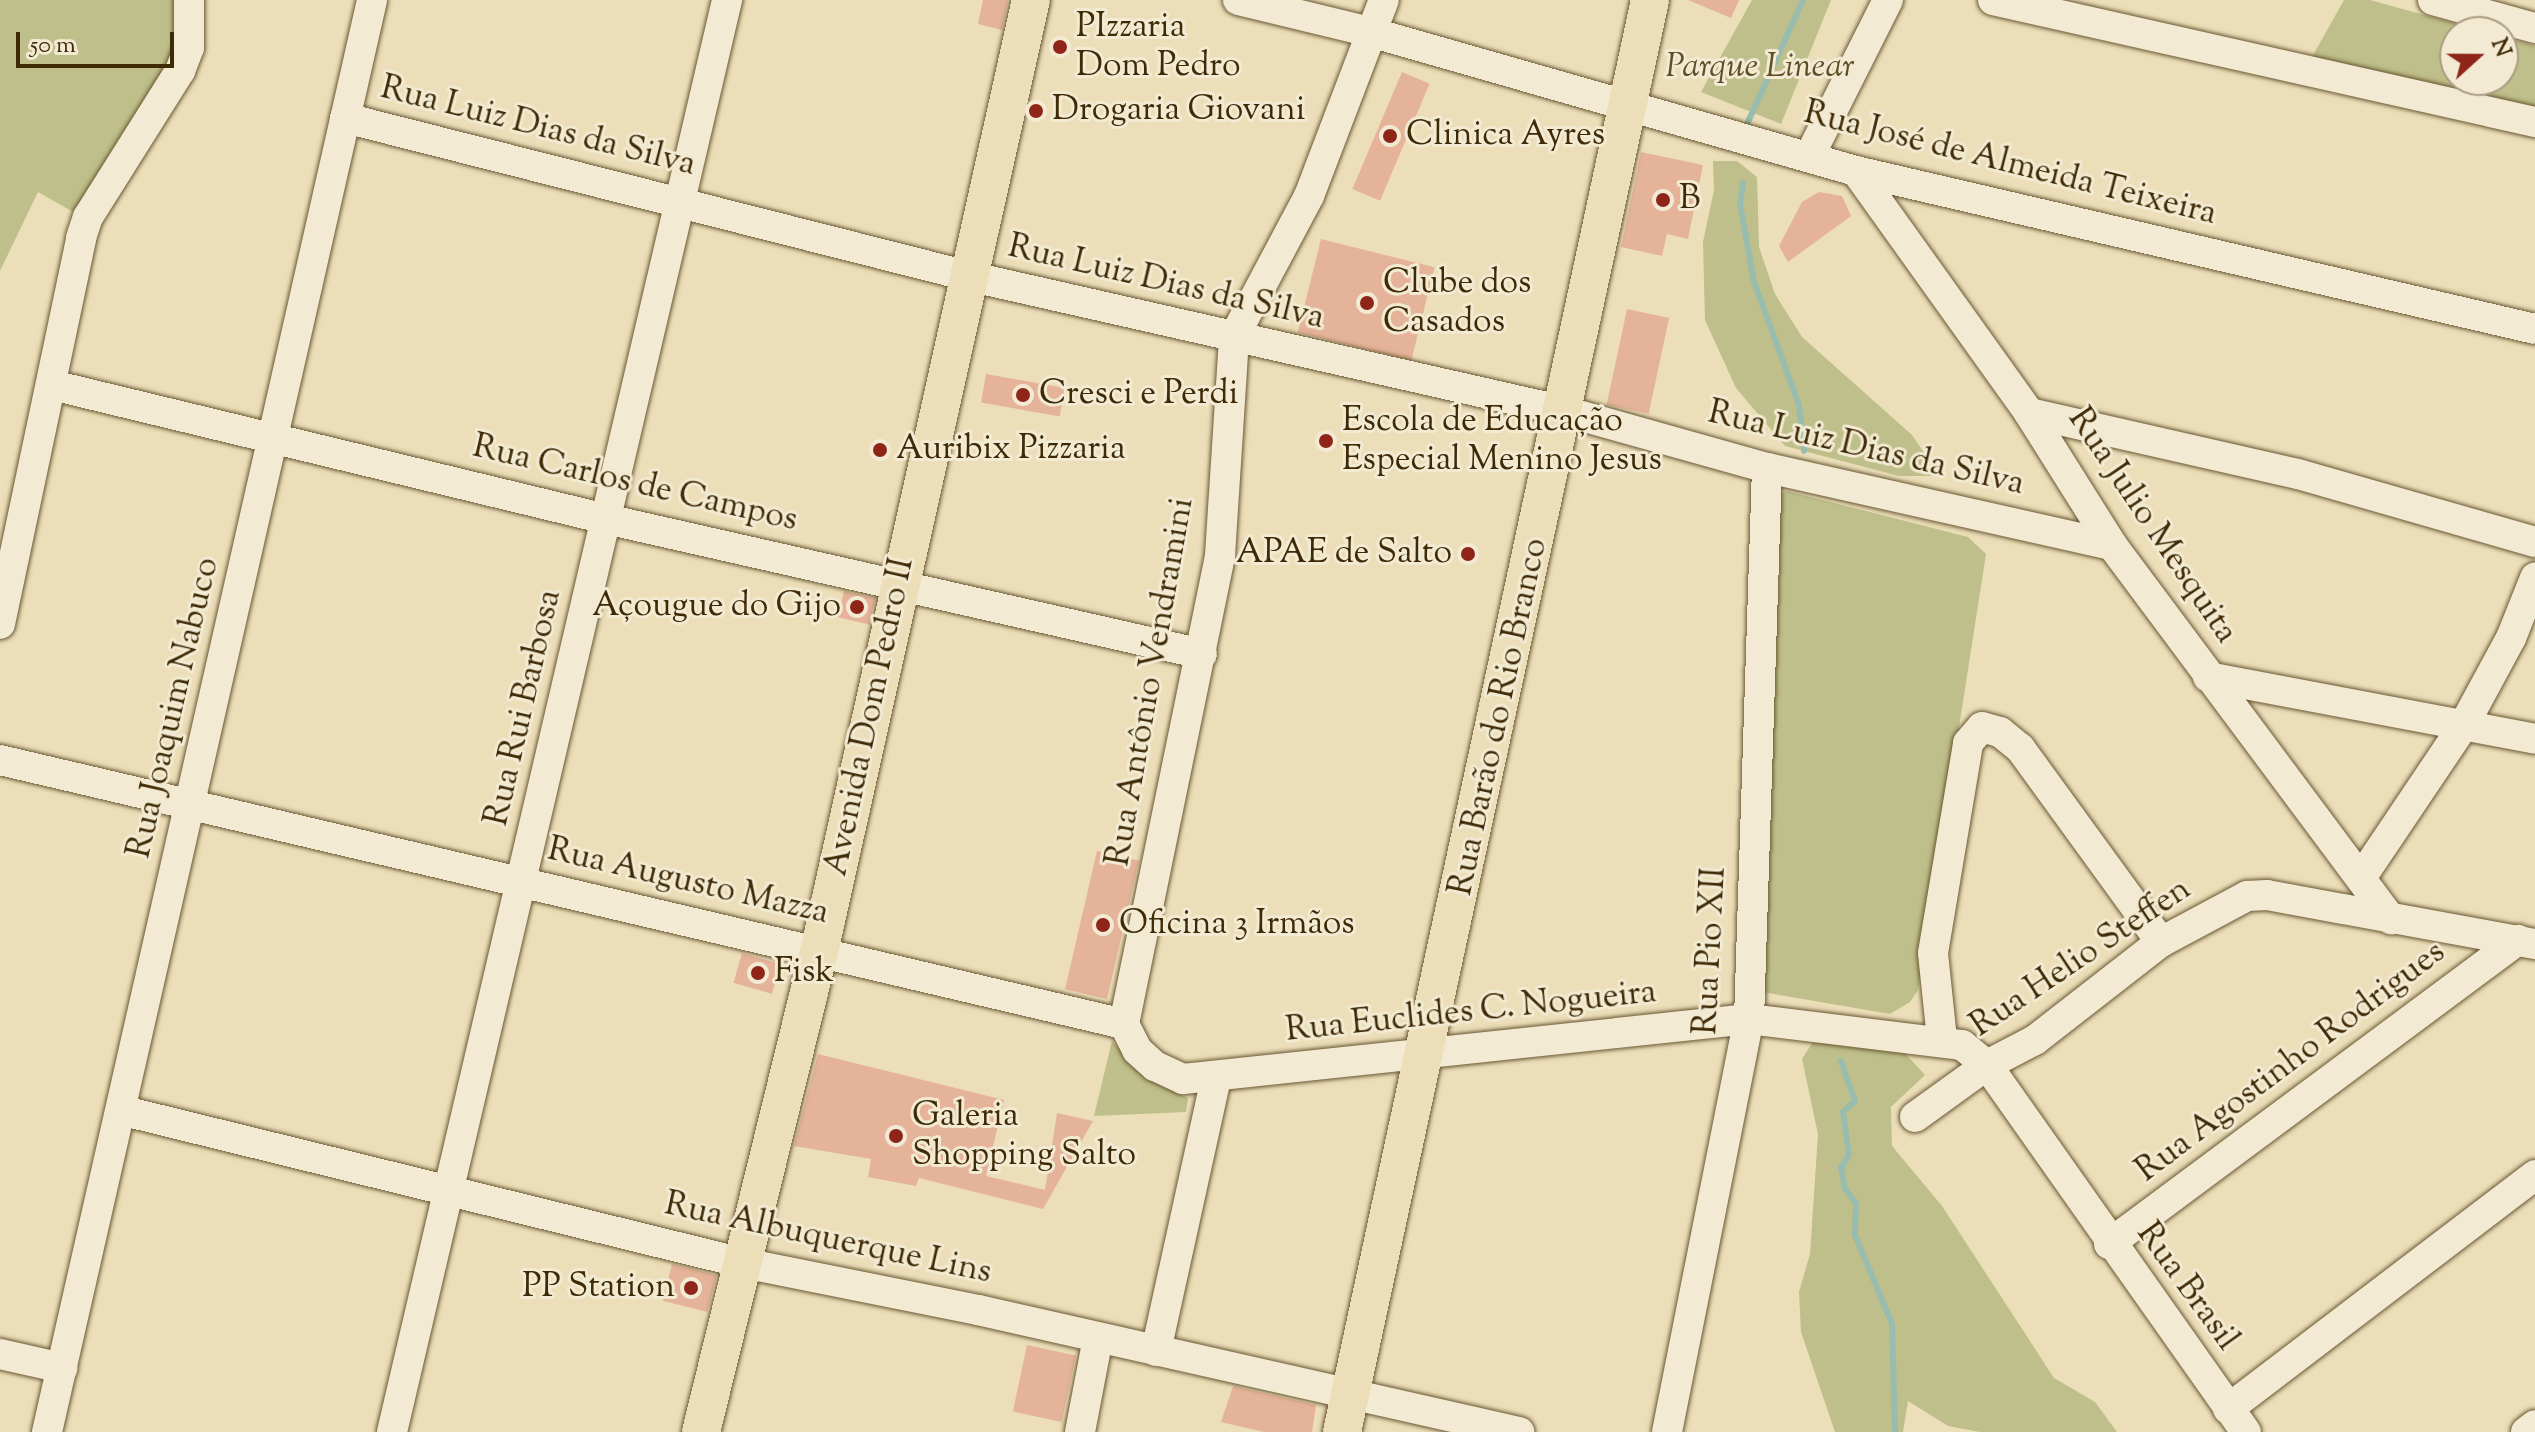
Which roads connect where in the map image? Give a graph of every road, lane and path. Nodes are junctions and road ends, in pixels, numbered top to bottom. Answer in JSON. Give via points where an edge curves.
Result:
{"nodes":[{"id":1,"x":189,"y":0,"type":"edge"},
{"id":2,"x":372,"y":0,"type":"edge"},
{"id":3,"x":727,"y":0,"type":"edge"},
{"id":4,"x":1031,"y":0,"type":"edge"},
{"id":5,"x":1238,"y":0,"type":"edge"},
{"id":6,"x":1384,"y":0,"type":"edge"},
{"id":7,"x":1650,"y":0,"type":"edge"},
{"id":8,"x":1888,"y":0,"type":"edge"},
{"id":9,"x":1993,"y":0,"type":"edge"},
{"id":10,"x":2433,"y":0,"type":"edge"},
{"id":11,"x":2535,"y":28,"type":"edge"},
{"id":12,"x":1370,"y":32,"type":"junction"},
{"id":13,"x":1624,"y":105,"type":"junction"},
{"id":14,"x":345,"y":118,"type":"junction"},
{"id":15,"x":2535,"y":122,"type":"edge"},
{"id":16,"x":1810,"y":155,"type":"junction"},
{"id":17,"x":1856,"y":171,"type":"junction"},
{"id":18,"x":681,"y":203,"type":"junction"},
{"id":19,"x":968,"y":276,"type":"junction"},
{"id":20,"x":2535,"y":329,"type":"edge"},
{"id":21,"x":1234,"y":337,"type":"junction"},
{"id":22,"x":52,"y":385,"type":"junction"},
{"id":23,"x":1564,"y":411,"type":"junction"},
{"id":24,"x":2029,"y":413,"type":"junction"},
{"id":25,"x":276,"y":439,"type":"junction"},
{"id":26,"x":1767,"y":468,"type":"junction"},
{"id":27,"x":606,"y":519,"type":"junction"},
{"id":28,"x":2535,"y":542,"type":"edge"},
{"id":29,"x":2112,"y":545,"type":"junction"},
{"id":30,"x":2535,"y":578,"type":"edge"},
{"id":31,"x":898,"y":581,"type":"junction"},
{"id":32,"x":0,"y":624,"type":"edge"},
{"id":33,"x":1202,"y":654,"type":"junction"},
{"id":34,"x":2208,"y":677,"type":"junction"},
{"id":35,"x":2465,"y":723,"type":"junction"},
{"id":36,"x":2535,"y":739,"type":"edge"},
{"id":37,"x":0,"y":760,"type":"edge"},
{"id":38,"x":190,"y":804,"type":"junction"},
{"id":39,"x":2361,"y":878,"type":"junction"},
{"id":40,"x":524,"y":883,"type":"junction"},
{"id":41,"x":2391,"y":919,"type":"junction"},
{"id":42,"x":2161,"y":942,"type":"junction"},
{"id":43,"x":2526,"y":942,"type":"edge"},
{"id":44,"x":819,"y":952,"type":"junction"},
{"id":45,"x":1749,"y":1019,"type":"junction"},
{"id":46,"x":1124,"y":1024,"type":"junction"},
{"id":47,"x":1942,"y":1039,"type":"junction"},
{"id":48,"x":1427,"y":1054,"type":"junction"},
{"id":49,"x":1987,"y":1065,"type":"junction"},
{"id":50,"x":1216,"y":1079,"type":"junction"},
{"id":51,"x":124,"y":1111,"type":"junction"},
{"id":52,"x":1915,"y":1117,"type":"dead end"},
{"id":53,"x":2535,"y":1175,"type":"edge"},
{"id":54,"x":448,"y":1191,"type":"junction"},
{"id":55,"x":2109,"y":1244,"type":"junction"},
{"id":56,"x":743,"y":1263,"type":"junction"},
{"id":57,"x":1098,"y":1338,"type":"junction"},
{"id":58,"x":1156,"y":1351,"type":"junction"},
{"id":59,"x":0,"y":1354,"type":"edge"},
{"id":60,"x":62,"y":1368,"type":"junction"},
{"id":61,"x":1351,"y":1394,"type":"junction"},
{"id":62,"x":2237,"y":1420,"type":"edge"},
{"id":63,"x":2535,"y":1425,"type":"edge"},
{"id":64,"x":47,"y":1432,"type":"edge"},
{"id":65,"x":392,"y":1432,"type":"edge"},
{"id":66,"x":701,"y":1432,"type":"edge"},
{"id":67,"x":1080,"y":1432,"type":"edge"},
{"id":68,"x":1342,"y":1432,"type":"edge"},
{"id":69,"x":1519,"y":1432,"type":"edge"},
{"id":70,"x":1667,"y":1432,"type":"edge"},
{"id":71,"x":2526,"y":1432,"type":"edge"}],
"edges":[{"from":1,"to":22,"type":"street","via":[[189,48],[180,71],[88,217]]},
{"from":2,"to":14,"type":"street","name":"Rua Joaquim Nabuco"},
{"from":3,"to":18,"type":"street","name":"Rua Rui Barbosa"},
{"from":4,"to":19,"type":"main road","name":"Avenida Dom Pedro II"},
{"from":5,"to":12,"type":"street","name":"Rua José de Almeida Teixeira"},
{"from":6,"to":12,"type":"street","name":"Rua Antônio Vendramini"},
{"from":7,"to":13,"type":"main road","name":"Rua Barão do Rio Branco"},
{"from":8,"to":16,"type":"street"},
{"from":9,"to":15,"type":"street"},
{"from":10,"to":11,"type":"street"},
{"from":12,"to":13,"type":"street","name":"Rua José de Almeida Teixeira"},
{"from":12,"to":21,"type":"street","name":"Rua Antônio Vendramini","via":[[1309,196]]},
{"from":13,"to":16,"type":"street","name":"Rua José de Almeida Teixeira"},
{"from":13,"to":23,"type":"main road","name":"Rua Barão do Rio Branco"},
{"from":14,"to":18,"type":"street","name":"Rua Luiz Dias da Silva"},
{"from":14,"to":25,"type":"street","name":"Rua Joaquim Nabuco"},
{"from":16,"to":17,"type":"street","name":"Rua José de Almeida Teixeira"},
{"from":17,"to":20,"type":"street","name":"Rua José de Almeida Teixeira"},
{"from":17,"to":24,"type":"street","name":"Rua Julio Mesquita"},
{"from":18,"to":19,"type":"street","name":"Rua Luiz Dias da Silva"},
{"from":18,"to":27,"type":"street","name":"Rua Rui Barbosa"},
{"from":19,"to":21,"type":"street","name":"Rua Luiz Dias da Silva"},
{"from":19,"to":31,"type":"main road","name":"Avenida Dom Pedro II"},
{"from":21,"to":23,"type":"street","name":"Rua Luiz Dias da Silva"},
{"from":21,"to":33,"type":"street","name":"Rua Antônio Vendramini","via":[[1220,555]]},
{"from":22,"to":25,"type":"street","name":"Rua Carlos de Campos"},
{"from":22,"to":32,"type":"street"},
{"from":23,"to":26,"type":"street","name":"Rua Luiz Dias da Silva"},
{"from":23,"to":48,"type":"main road","name":"Rua Barão do Rio Branco"},
{"from":24,"to":28,"type":"street","via":[[2298,474]]},
{"from":24,"to":29,"type":"street","name":"Rua Julio Mesquita"},
{"from":25,"to":27,"type":"street","name":"Rua Carlos de Campos"},
{"from":25,"to":38,"type":"street","name":"Rua Joaquim Nabuco"},
{"from":26,"to":29,"type":"street","name":"Rua Luiz Dias da Silva"},
{"from":26,"to":45,"type":"street","name":"Rua Pio XII"},
{"from":27,"to":31,"type":"street","name":"Rua Carlos de Campos"},
{"from":27,"to":40,"type":"street","name":"Rua Rui Barbosa"},
{"from":29,"to":34,"type":"street","name":"Rua Julio Mesquita"},
{"from":30,"to":35,"type":"street","via":[[2511,638]]},
{"from":31,"to":33,"type":"street","name":"Rua Carlos de Campos"},
{"from":31,"to":44,"type":"main road","name":"Avenida Dom Pedro II"},
{"from":33,"to":46,"type":"street","name":"Rua Antônio Vendramini"},
{"from":34,"to":35,"type":"street"},
{"from":34,"to":39,"type":"street","name":"Rua Julio Mesquita"},
{"from":35,"to":36,"type":"street"},
{"from":35,"to":39,"type":"street"},
{"from":37,"to":38,"type":"street","name":"Rua Augusto Mazza"},
{"from":38,"to":40,"type":"street","name":"Rua Augusto Mazza"},
{"from":38,"to":51,"type":"street","name":"Rua Joaquim Nabuco"},
{"from":39,"to":41,"type":"street","name":"Rua Julio Mesquita"},
{"from":40,"to":44,"type":"street","name":"Rua Augusto Mazza"},
{"from":40,"to":54,"type":"street","name":"Rua Rui Barbosa"},
{"from":41,"to":42,"type":"street","name":"Rua Helio Steffen","via":[[2267,895],[2247,896]]},
{"from":41,"to":43,"type":"street","name":"Rua Helio Steffen"},
{"from":42,"to":47,"type":"street","via":[[2020,748],[2000,732],[1982,727],[1968,743],[1933,953]]},
{"from":42,"to":49,"type":"street","name":"Rua Helio Steffen","via":[[2035,1040]]},
{"from":43,"to":55,"type":"street","name":"Rua Agostinho Rodrigues"},
{"from":44,"to":46,"type":"street","name":"Rua Augusto Mazza"},
{"from":44,"to":56,"type":"main road","name":"Avenida Dom Pedro II"},
{"from":45,"to":47,"type":"street","name":"Rua Euclides C. Nogueira"},
{"from":45,"to":48,"type":"street","name":"Rua Euclides C. Nogueira"},
{"from":45,"to":70,"type":"street","name":"Rua Pio XII"},
{"from":46,"to":50,"type":"street","name":"Rua Euclides C. Nogueira","via":[[1137,1050],[1155,1066],[1183,1079]]},
{"from":47,"to":49,"type":"street","name":"Rua Euclides C. Nogueira","via":[[1962,1045]]},
{"from":48,"to":50,"type":"street","name":"Rua Euclides C. Nogueira"},
{"from":48,"to":61,"type":"main road","name":"Rua Barão do Rio Branco"},
{"from":49,"to":52,"type":"street","name":"Rua Helio Steffen"},
{"from":49,"to":55,"type":"street","name":"Rua Brasil"},
{"from":50,"to":58,"type":"street"},
{"from":51,"to":54,"type":"street","name":"Rua Albuquerque Lins"},
{"from":51,"to":60,"type":"street","name":"Rua Joaquim Nabuco"},
{"from":53,"to":62,"type":"street"},
{"from":54,"to":56,"type":"street","name":"Rua Albuquerque Lins"},
{"from":54,"to":65,"type":"street","name":"Rua Rui Barbosa"},
{"from":55,"to":62,"type":"street","name":"Rua Brasil"},
{"from":56,"to":57,"type":"street","name":"Rua Albuquerque Lins"},
{"from":56,"to":66,"type":"main road","name":"Avenida Dom Pedro II"},
{"from":57,"to":58,"type":"street","name":"Rua Albuquerque Lins"},
{"from":57,"to":67,"type":"street"},
{"from":58,"to":61,"type":"street","name":"Rua Albuquerque Lins"},
{"from":59,"to":60,"type":"street"},
{"from":60,"to":64,"type":"street","name":"Rua Joaquim Nabuco"},
{"from":61,"to":68,"type":"main road","name":"Rua Barão do Rio Branco"},
{"from":61,"to":69,"type":"street","name":"Rua Albuquerque Lins"},
{"from":63,"to":71,"type":"street"}]}
